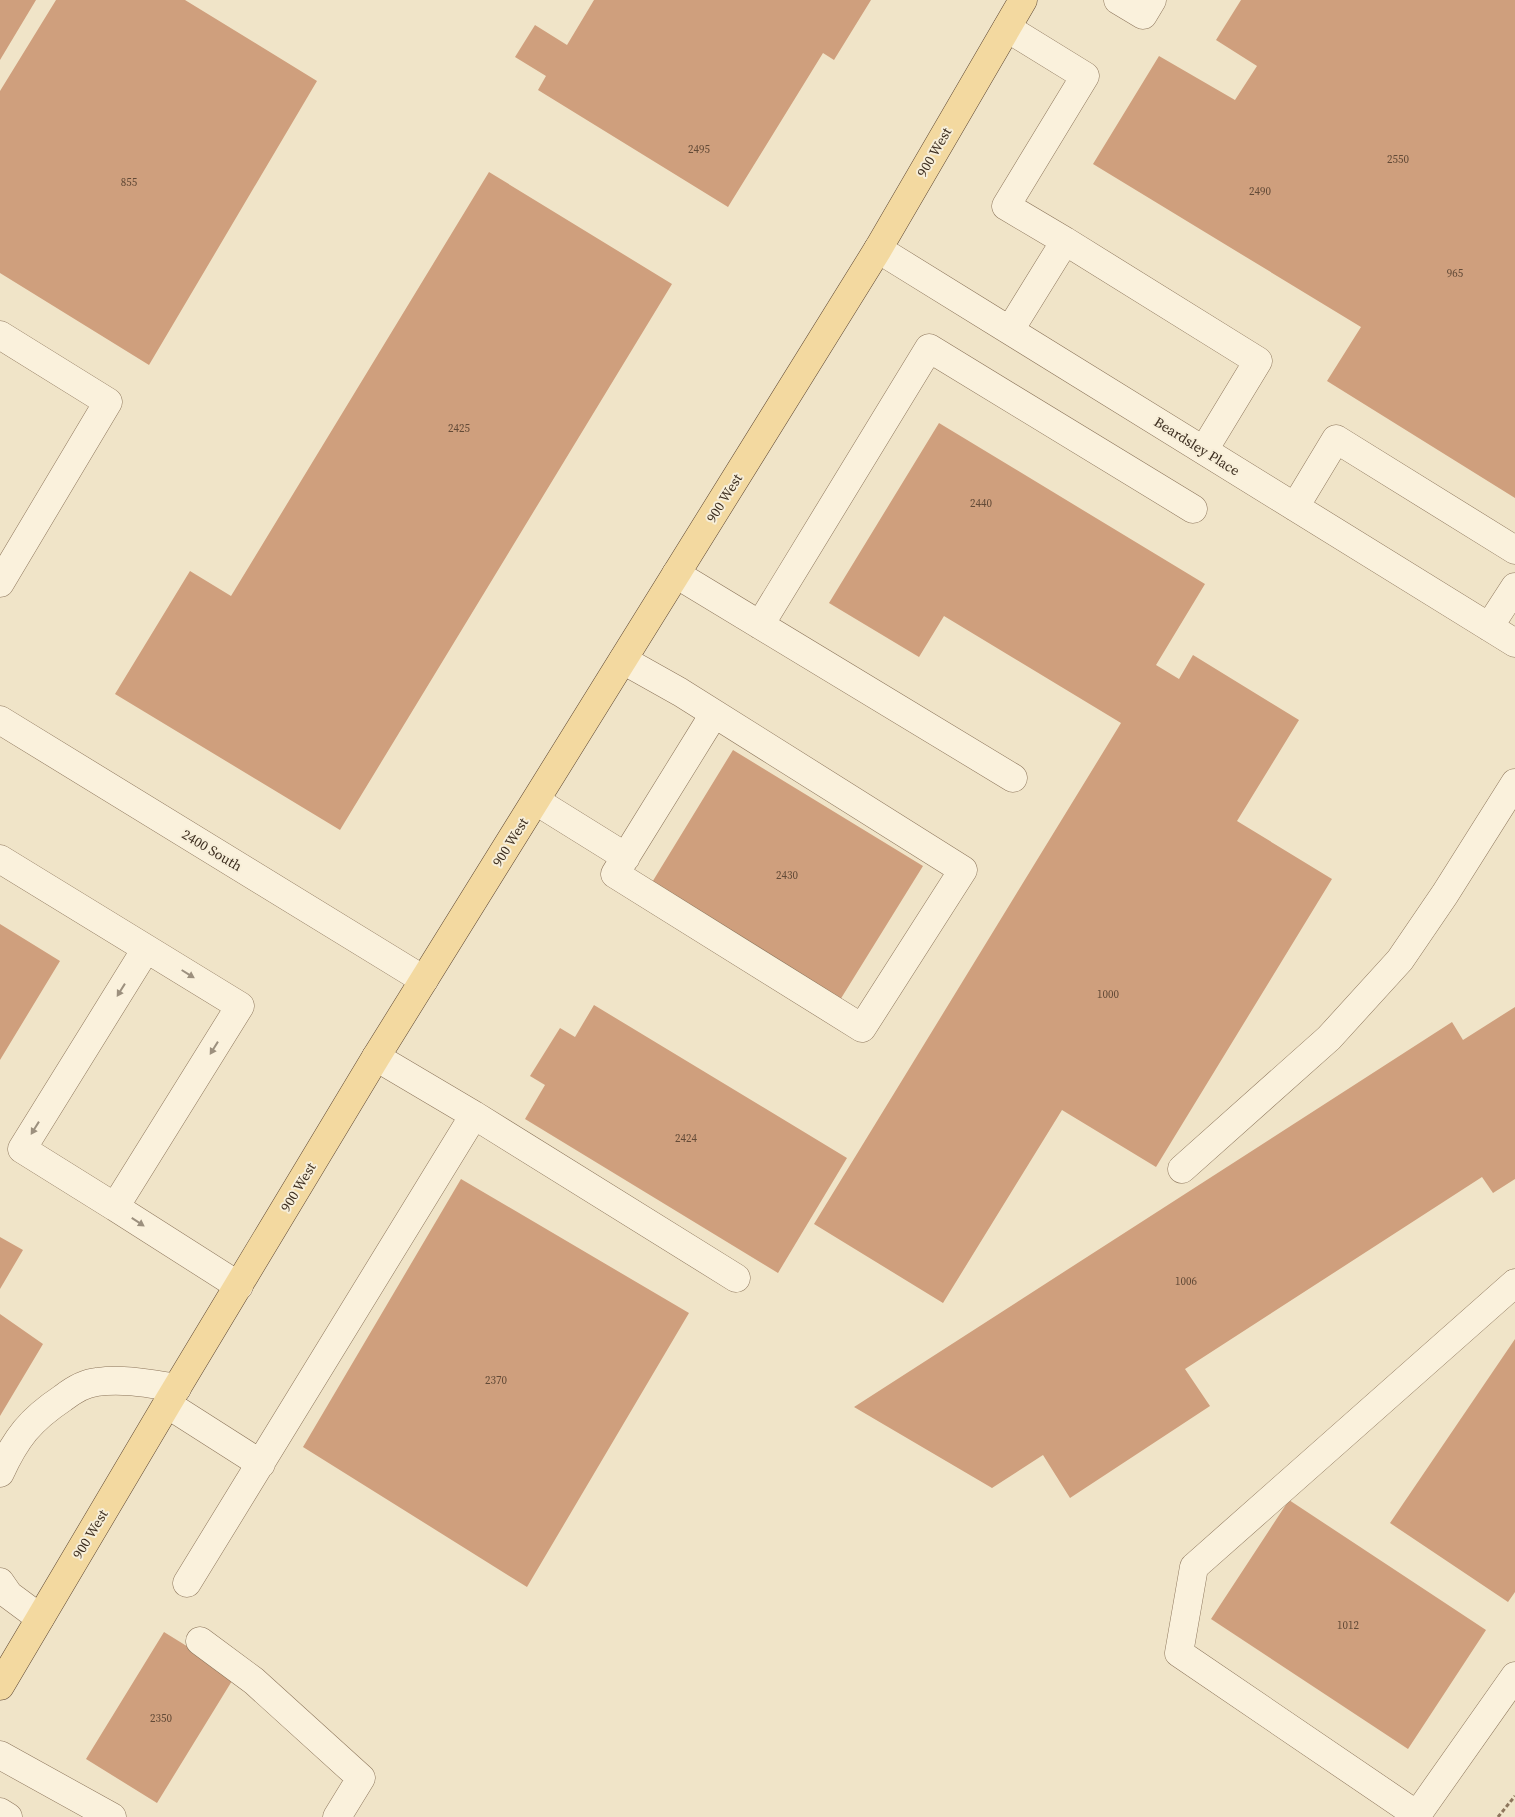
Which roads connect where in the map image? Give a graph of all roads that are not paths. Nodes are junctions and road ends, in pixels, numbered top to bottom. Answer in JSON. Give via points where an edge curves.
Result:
{"nodes":[{"id":1,"x":1023,"y":0,"type":"edge"},
{"id":2,"x":1118,"y":0,"type":"edge"},
{"id":3,"x":1152,"y":0,"type":"edge"},
{"id":4,"x":1007,"y":28,"type":"junction"},
{"id":5,"x":1064,"y":241,"type":"junction"},
{"id":6,"x":878,"y":249,"type":"junction"},
{"id":7,"x":1010,"y":330,"type":"junction"},
{"id":8,"x":0,"y":335,"type":"edge"},
{"id":9,"x":1204,"y":450,"type":"junction"},
{"id":10,"x":1296,"y":506,"type":"junction"},
{"id":11,"x":1193,"y":509,"type":"dead end"},
{"id":12,"x":1515,"y":550,"type":"edge"},
{"id":13,"x":676,"y":574,"type":"junction"},
{"id":14,"x":0,"y":583,"type":"edge"},
{"id":15,"x":1515,"y":587,"type":"edge"},
{"id":16,"x":760,"y":625,"type":"junction"},
{"id":17,"x":1489,"y":627,"type":"junction"},
{"id":18,"x":1515,"y":643,"type":"edge"},
{"id":19,"x":623,"y":660,"type":"junction"},
{"id":20,"x":714,"y":714,"type":"junction"},
{"id":21,"x":0,"y":720,"type":"edge"},
{"id":22,"x":1013,"y":778,"type":"dead end"},
{"id":23,"x":1515,"y":783,"type":"edge"},
{"id":24,"x":536,"y":801,"type":"junction"},
{"id":25,"x":626,"y":857,"type":"junction"},
{"id":26,"x":0,"y":859,"type":"edge"},
{"id":27,"x":146,"y":949,"type":"junction"},
{"id":28,"x":424,"y":980,"type":"junction"},
{"id":29,"x":376,"y":1057,"type":"junction"},
{"id":30,"x":474,"y":1115,"type":"junction"},
{"id":31,"x":1182,"y":1169,"type":"dead end"},
{"id":32,"x":115,"y":1207,"type":"junction"},
{"id":33,"x":736,"y":1278,"type":"dead end"},
{"id":34,"x":1515,"y":1283,"type":"edge"},
{"id":35,"x":239,"y":1286,"type":"junction"},
{"id":36,"x":172,"y":1396,"type":"junction"},
{"id":37,"x":261,"y":1464,"type":"junction"},
{"id":38,"x":0,"y":1473,"type":"edge"},
{"id":39,"x":0,"y":1582,"type":"edge"},
{"id":40,"x":187,"y":1583,"type":"dead end"},
{"id":41,"x":40,"y":1618,"type":"junction"},
{"id":42,"x":200,"y":1641,"type":"dead end"},
{"id":43,"x":1515,"y":1676,"type":"edge"},
{"id":44,"x":0,"y":1686,"type":"edge"},
{"id":45,"x":0,"y":1755,"type":"edge"},
{"id":46,"x":0,"y":1812,"type":"edge"},
{"id":47,"x":8,"y":1817,"type":"edge"},
{"id":48,"x":112,"y":1817,"type":"edge"},
{"id":49,"x":337,"y":1817,"type":"edge"}],
"edges":[{"from":1,"to":4,"type":"main road","name":"900 West"},
{"from":2,"to":3,"type":"street","via":[[1143,15]]},
{"from":4,"to":5,"type":"street","via":[[1085,76],[1006,206]]},
{"from":4,"to":6,"type":"main road","name":"900 West"},
{"from":5,"to":7,"type":"street"},
{"from":5,"to":9,"type":"street","via":[[1258,361]]},
{"from":6,"to":7,"type":"street","name":"Beardsley Place"},
{"from":6,"to":13,"type":"main road","name":"900 West"},
{"from":7,"to":9,"type":"street","name":"Beardsley Place"},
{"from":8,"to":14,"type":"street","via":[[108,402]]},
{"from":9,"to":10,"type":"street","name":"Beardsley Place"},
{"from":10,"to":12,"type":"street","via":[[1336,439]]},
{"from":10,"to":17,"type":"street","name":"Beardsley Place"},
{"from":11,"to":16,"type":"street","via":[[929,348]]},
{"from":13,"to":16,"type":"street"},
{"from":13,"to":19,"type":"main road","name":"900 West"},
{"from":15,"to":17,"type":"street"},
{"from":16,"to":22,"type":"street"},
{"from":17,"to":18,"type":"street","name":"Beardsley Place"},
{"from":19,"to":20,"type":"street"},
{"from":19,"to":24,"type":"main road","name":"900 West"},
{"from":20,"to":25,"type":"street"},
{"from":20,"to":25,"type":"street","via":[[964,870],[862,1028],[615,874]]},
{"from":21,"to":28,"type":"street","name":"2400 South"},
{"from":23,"to":31,"type":"street","via":[[1446,894],[1400,960],[1329,1038]]},
{"from":24,"to":25,"type":"street"},
{"from":24,"to":28,"type":"main road","name":"900 West"},
{"from":26,"to":27,"type":"street"},
{"from":27,"to":32,"type":"street","one_way":true,"via":[[22,1149]]},
{"from":27,"to":32,"type":"street","one_way":true,"via":[[240,1006]]},
{"from":28,"to":29,"type":"main road","name":"900 West"},
{"from":29,"to":30,"type":"street"},
{"from":29,"to":35,"type":"main road","name":"900 West"},
{"from":30,"to":33,"type":"street"},
{"from":30,"to":37,"type":"street"},
{"from":32,"to":35,"type":"street","one_way":true},
{"from":34,"to":43,"type":"street","via":[[1194,1566],[1179,1653],[1417,1815]]},
{"from":35,"to":36,"type":"main road","name":"900 West"},
{"from":36,"to":37,"type":"street"},
{"from":36,"to":38,"type":"street","via":[[115,1380],[95,1382],[72,1392],[30,1423]]},
{"from":36,"to":41,"type":"main road","name":"900 West"},
{"from":37,"to":40,"type":"street"},
{"from":39,"to":41,"type":"street","via":[[9,1595]]},
{"from":41,"to":44,"type":"main road","name":"900 West"},
{"from":42,"to":49,"type":"street","via":[[254,1681],[360,1778]]},
{"from":45,"to":48,"type":"street"},
{"from":46,"to":47,"type":"street"}]}
